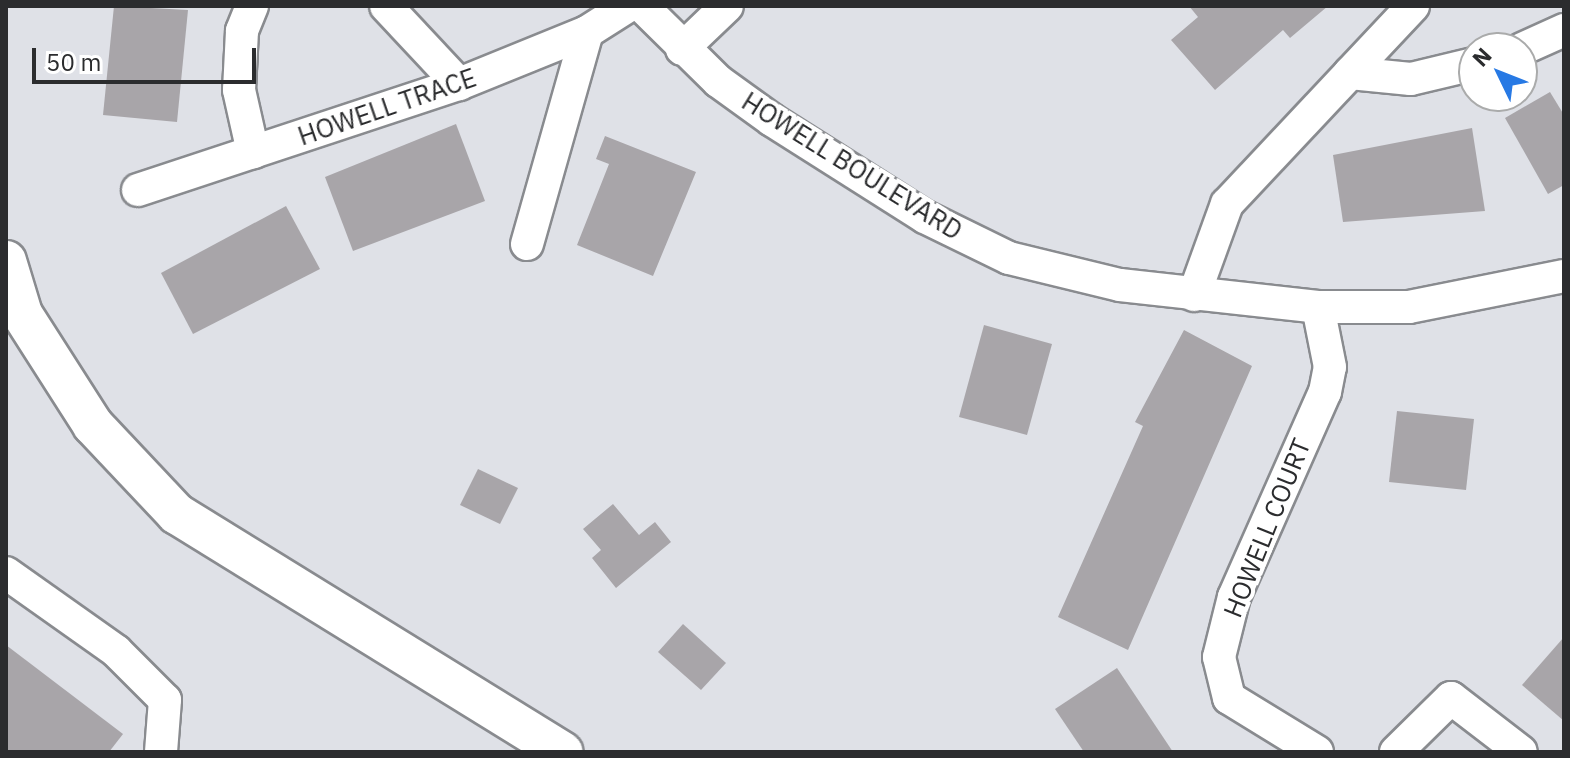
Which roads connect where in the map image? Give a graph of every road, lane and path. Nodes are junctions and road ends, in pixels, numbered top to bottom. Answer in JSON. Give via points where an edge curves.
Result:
{"nodes":[{"id":1,"x":252,"y":6,"type":"edge"},
{"id":2,"x":386,"y":6,"type":"edge"},
{"id":3,"x":628,"y":6,"type":"edge"},
{"id":4,"x":642,"y":6,"type":"edge"},
{"id":5,"x":727,"y":6,"type":"edge"},
{"id":6,"x":1413,"y":6,"type":"edge"},
{"id":7,"x":1564,"y":30,"type":"edge"},
{"id":8,"x":587,"y":32,"type":"junction"},
{"id":9,"x":1538,"y":42,"type":"edge"},
{"id":10,"x":682,"y":49,"type":"junction"},
{"id":11,"x":1458,"y":68,"type":"edge"},
{"id":12,"x":1350,"y":73,"type":"junction"},
{"id":13,"x":459,"y":84,"type":"junction"},
{"id":14,"x":253,"y":152,"type":"junction"},
{"id":15,"x":138,"y":190,"type":"dead end"},
{"id":16,"x":527,"y":244,"type":"dead end"},
{"id":17,"x":6,"y":261,"type":"edge"},
{"id":18,"x":1564,"y":276,"type":"edge"},
{"id":19,"x":1194,"y":295,"type":"junction"},
{"id":20,"x":1318,"y":307,"type":"junction"},
{"id":21,"x":6,"y":573,"type":"edge"},
{"id":22,"x":161,"y":752,"type":"edge"},
{"id":23,"x":562,"y":752,"type":"edge"},
{"id":24,"x":1317,"y":752,"type":"edge"},
{"id":25,"x":1396,"y":752,"type":"edge"},
{"id":26,"x":1521,"y":752,"type":"edge"}],
"edges":[{"from":1,"to":14,"type":"street","via":[[242,31],[239,90]]},
{"from":2,"to":13,"type":"street"},
{"from":3,"to":8,"type":"street","name":"HOWELL TRACE"},
{"from":4,"to":10,"type":"street","name":"HOWELL BOULEVARD"},
{"from":5,"to":10,"type":"street"},
{"from":6,"to":12,"type":"street"},
{"from":7,"to":9,"type":"street"},
{"from":8,"to":13,"type":"street","name":"HOWELL TRACE"},
{"from":8,"to":16,"type":"street"},
{"from":10,"to":19,"type":"street","name":"HOWELL BOULEVARD","via":[[772,120],[925,217],[1009,258]]},
{"from":11,"to":12,"type":"street","via":[[1411,79]]},
{"from":12,"to":19,"type":"street","via":[[1227,204]]},
{"from":13,"to":14,"type":"street","name":"HOWELL TRACE"},
{"from":14,"to":15,"type":"street","name":"HOWELL TRACE"},
{"from":17,"to":23,"type":"street","via":[[22,314],[93,425],[177,514]]},
{"from":18,"to":20,"type":"street","name":"HOWELL BOULEVARD","via":[[1409,307]]},
{"from":19,"to":20,"type":"street","name":"HOWELL BOULEVARD"},
{"from":20,"to":24,"type":"street","name":"HOWELL COURT","via":[[1330,367],[1325,392],[1234,597],[1219,657],[1229,698]]},
{"from":21,"to":22,"type":"street","via":[[116,651],[165,700]]},
{"from":25,"to":26,"type":"street","via":[[1451,698]]}]}
